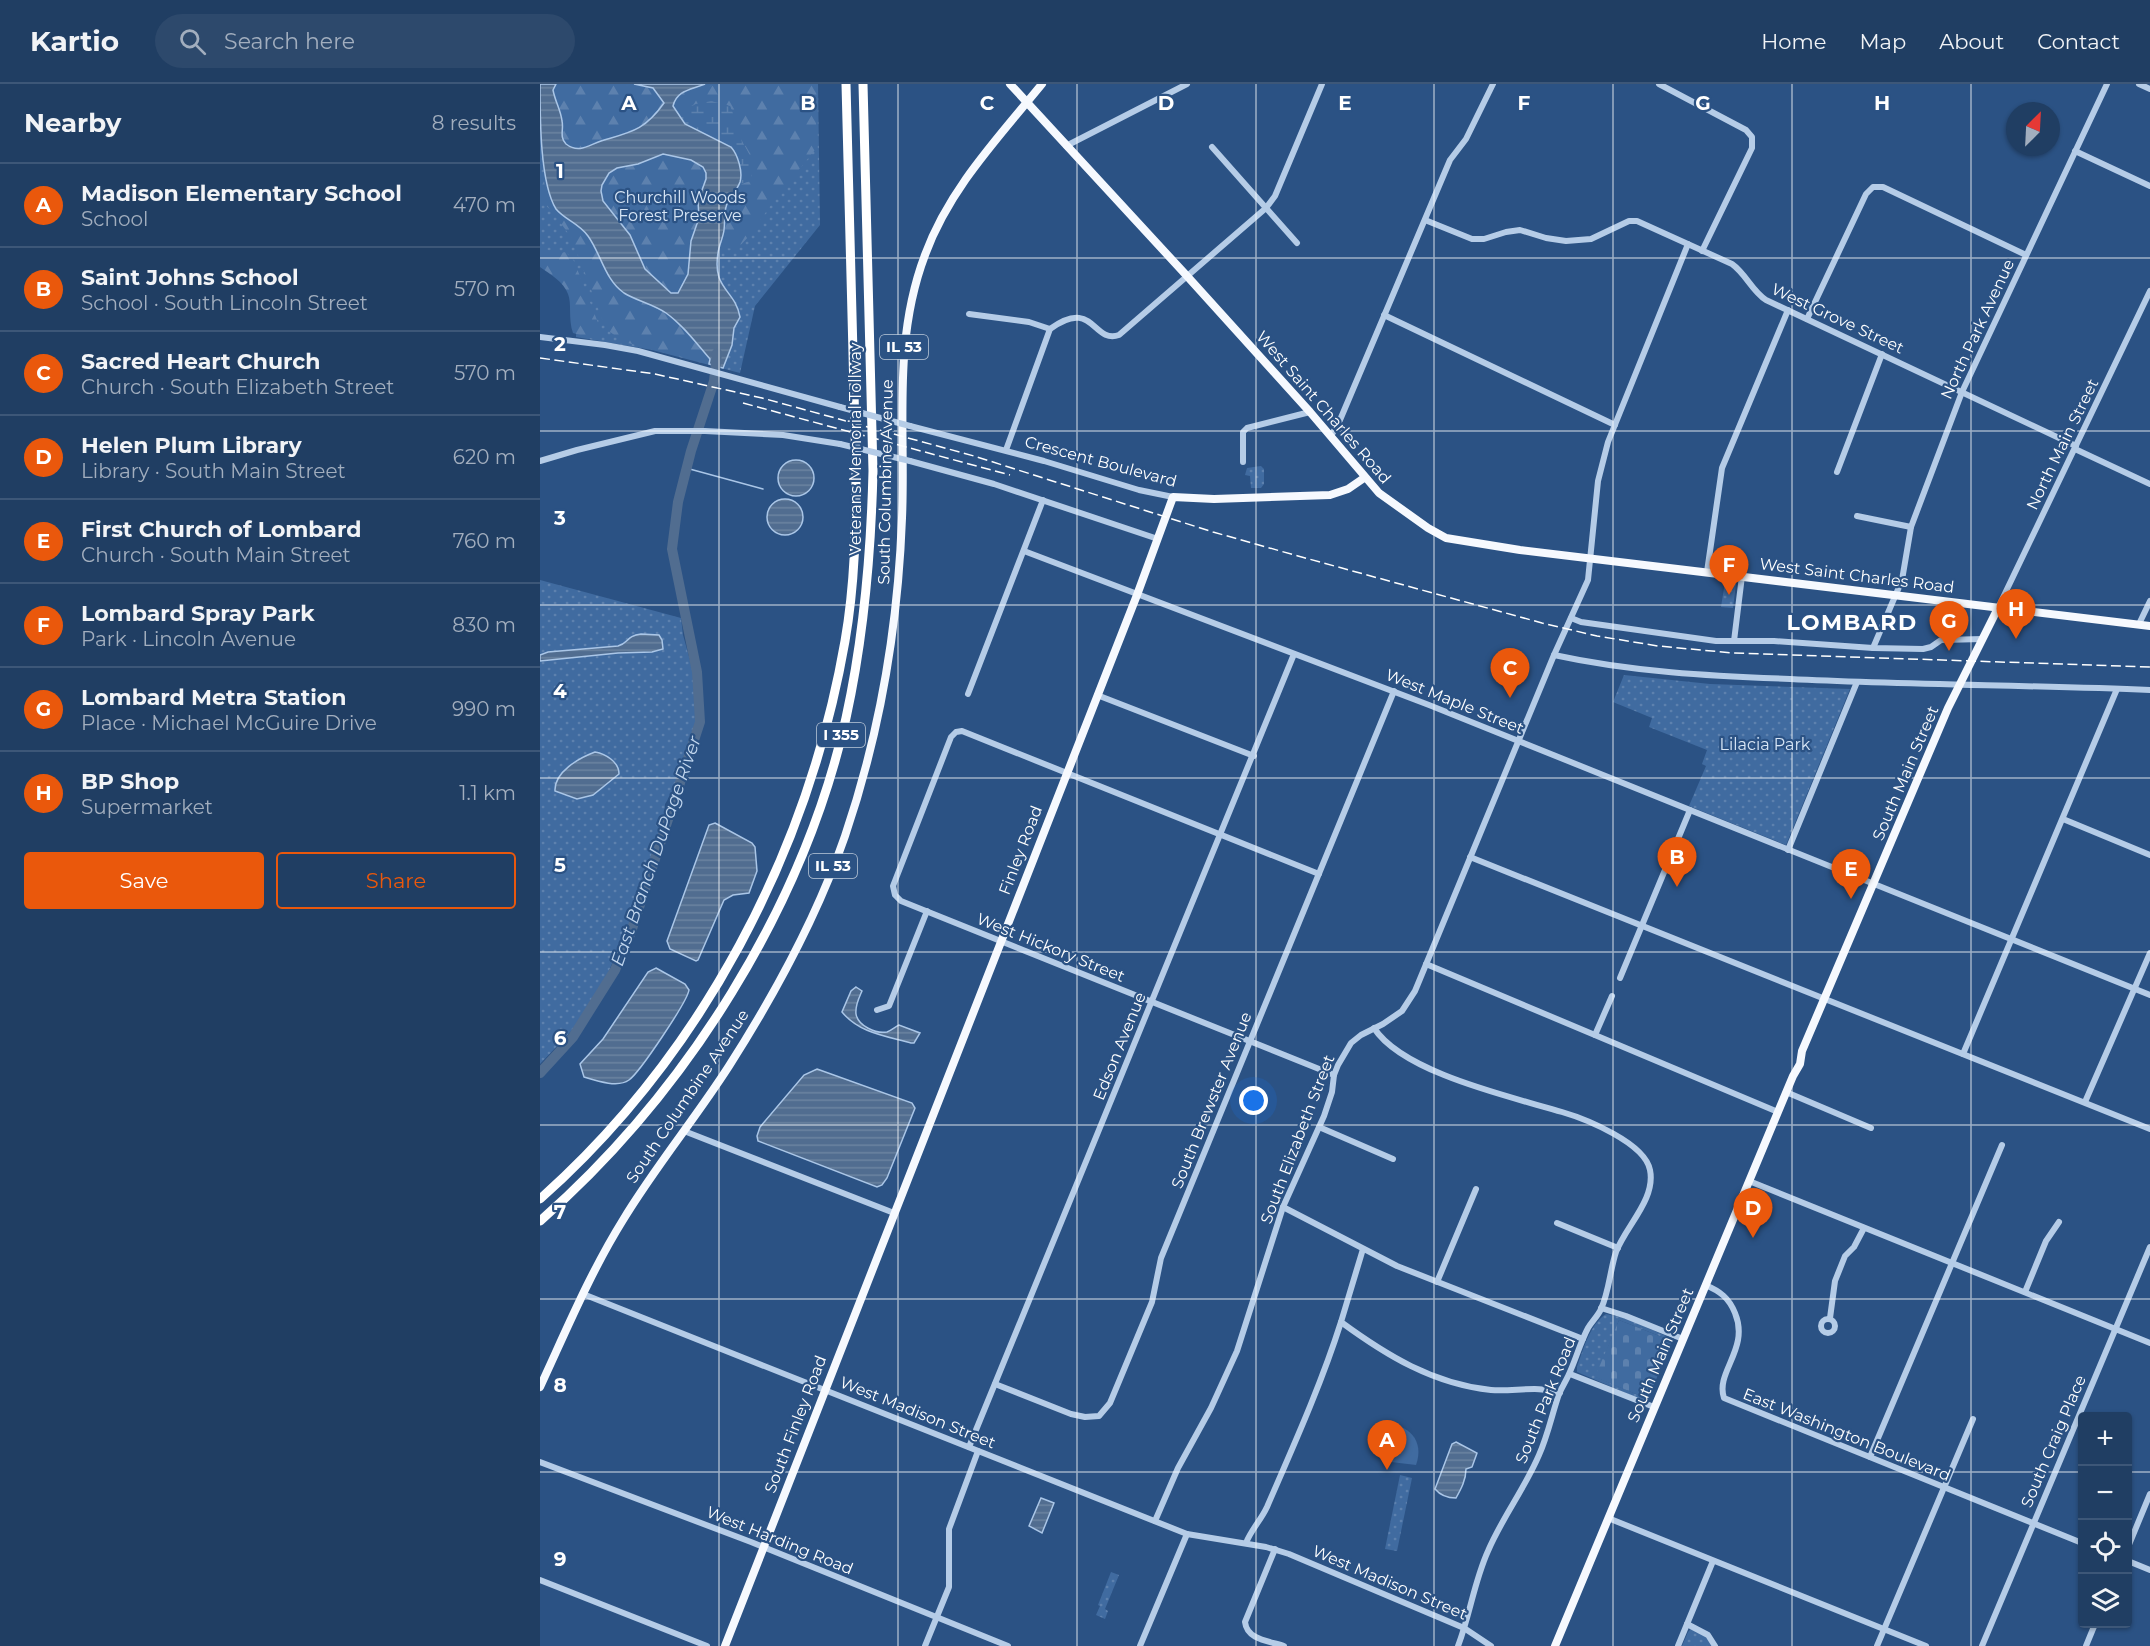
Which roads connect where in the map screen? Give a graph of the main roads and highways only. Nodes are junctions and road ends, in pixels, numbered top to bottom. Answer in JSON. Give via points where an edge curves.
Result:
{"nodes":[{"id":1,"x":846,"y":84,"type":"edge"},
{"id":2,"x":863,"y":84,"type":"edge"},
{"id":3,"x":1010,"y":84,"type":"edge"},
{"id":4,"x":1042,"y":84,"type":"edge"},
{"id":5,"x":1027,"y":102,"type":"junction"},
{"id":6,"x":1365,"y":478,"type":"junction"},
{"id":7,"x":1173,"y":497,"type":"joint"},
{"id":8,"x":1998,"y":608,"type":"junction"},
{"id":9,"x":2150,"y":626,"type":"edge"},
{"id":10,"x":540,"y":1199,"type":"edge"},
{"id":11,"x":894,"y":1213,"type":"joint"},
{"id":12,"x":540,"y":1221,"type":"edge"},
{"id":13,"x":540,"y":1388,"type":"edge"},
{"id":14,"x":725,"y":1646,"type":"edge"},
{"id":15,"x":1555,"y":1646,"type":"edge"}],
"edges":[{"from":1,"to":10,"type":"highway","name":"Veterans Memorial Tollway","number":"I 355","via":[[856,533],[845,640],[830,714],[789,840],[732,960],[654,1076],[595,1146]]},
{"from":2,"to":12,"type":"highway","name":"Veterans Memorial Tollway","number":"I 355","via":[[872,534],[859,650],[829,779],[784,894],[727,1001],[634,1126]]},
{"from":3,"to":5,"type":"main road","name":"West Saint Charles Road"},
{"from":4,"to":5,"type":"main road","number":"IL 53"},
{"from":5,"to":6,"type":"main road","name":"West Saint Charles Road","via":[[1310,412]]},
{"from":5,"to":13,"type":"main road","name":"South Columbine Avenue","number":"IL 53","via":[[953,195],[932,236],[916,282],[902,378],[902,515],[894,630],[882,700],[843,840],[810,921],[778,983],[729,1067],[625,1217],[583,1294]]},
{"from":6,"to":7,"type":"main road","name":"Crescent Boulevard","via":[[1330,495]]},
{"from":6,"to":8,"type":"main road","name":"West Saint Charles Road","via":[[1392,503],[1446,538]]},
{"from":7,"to":11,"type":"main road","name":"Finley Road"},
{"from":8,"to":9,"type":"main road","name":"West Saint Charles Road"},
{"from":8,"to":15,"type":"main road","name":"South Main Street","via":[[1959,684],[1873,884]]},
{"from":11,"to":14,"type":"main road","name":"South Finley Road"}]}
